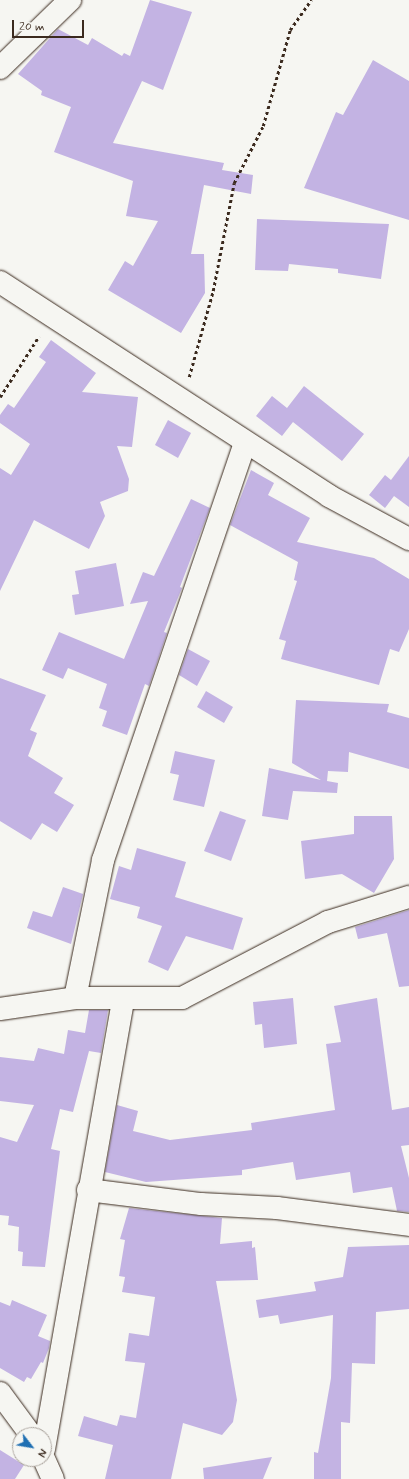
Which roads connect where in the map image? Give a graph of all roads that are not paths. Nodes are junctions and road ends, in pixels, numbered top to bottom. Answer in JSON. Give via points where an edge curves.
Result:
{"nodes":[{"id":1,"x":70,"y":0,"type":"edge"},
{"id":2,"x":0,"y":68,"type":"edge"},
{"id":3,"x":0,"y":282,"type":"edge"},
{"id":4,"x":245,"y":443,"type":"junction"},
{"id":5,"x":409,"y":539,"type":"edge"},
{"id":6,"x":409,"y":897,"type":"edge"},
{"id":7,"x":75,"y":998,"type":"junction"},
{"id":8,"x":123,"y":1000,"type":"junction"},
{"id":9,"x":0,"y":1008,"type":"edge"},
{"id":10,"x":88,"y":1190,"type":"junction"},
{"id":11,"x":409,"y":1225,"type":"edge"},
{"id":12,"x":0,"y":1393,"type":"edge"},
{"id":13,"x":25,"y":1427,"type":"edge"},
{"id":14,"x":51,"y":1427,"type":"edge"}],
"edges":[{"from":1,"to":2,"type":"street"},
{"from":3,"to":4,"type":"street"},
{"from":4,"to":5,"type":"street","via":[[329,496]]},
{"from":4,"to":7,"type":"street","via":[[103,860]]},
{"from":6,"to":8,"type":"street","via":[[328,922],[182,998]]},
{"from":7,"to":8,"type":"street"},
{"from":7,"to":9,"type":"street"},
{"from":8,"to":10,"type":"street"},
{"from":10,"to":11,"type":"street","via":[[201,1204],[277,1208]]},
{"from":10,"to":14,"type":"street"},
{"from":12,"to":13,"type":"street"}]}
